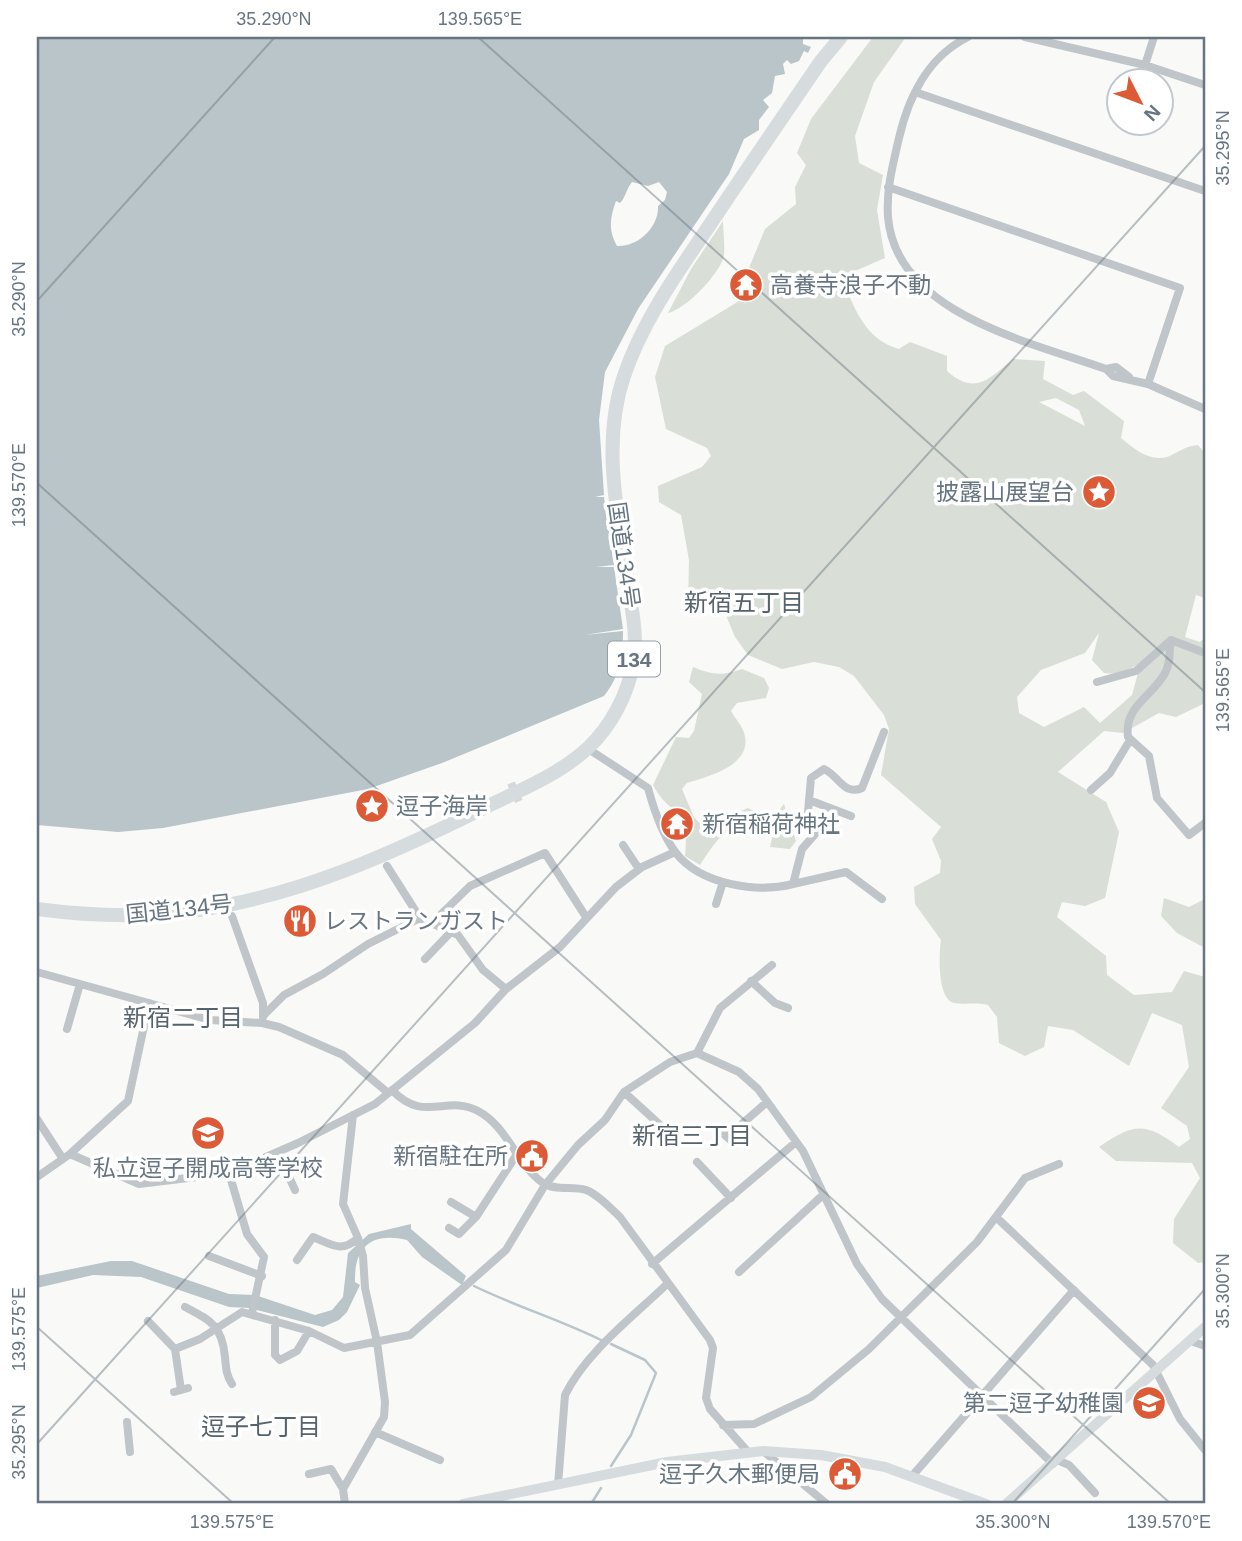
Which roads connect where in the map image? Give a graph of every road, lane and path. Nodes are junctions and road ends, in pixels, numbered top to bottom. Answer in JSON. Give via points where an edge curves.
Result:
{"nodes":[{"id":1,"x":841,"y":37,"type":"edge"},
{"id":2,"x":968,"y":37,"type":"edge"},
{"id":3,"x":1025,"y":37,"type":"edge"},
{"id":4,"x":1154,"y":37,"type":"edge"},
{"id":5,"x":1145,"y":65,"type":"junction"},
{"id":6,"x":1205,"y":85,"type":"edge"},
{"id":7,"x":915,"y":92,"type":"junction"},
{"id":8,"x":888,"y":187,"type":"junction"},
{"id":9,"x":1205,"y":191,"type":"edge"},
{"id":10,"x":1148,"y":384,"type":"junction"},
{"id":11,"x":1205,"y":409,"type":"edge"},
{"id":12,"x":1170,"y":641,"type":"junction"},
{"id":13,"x":1205,"y":653,"type":"edge"},
{"id":14,"x":1097,"y":682,"type":"dead end"},
{"id":15,"x":884,"y":732,"type":"dead end"},
{"id":16,"x":1130,"y":740,"type":"junction"},
{"id":17,"x":593,"y":752,"type":"dead end"},
{"id":18,"x":1091,"y":790,"type":"dead end"},
{"id":19,"x":809,"y":800,"type":"junction"},
{"id":20,"x":851,"y":816,"type":"dead end"},
{"id":21,"x":1205,"y":823,"type":"edge"},
{"id":22,"x":623,"y":845,"type":"dead end"},
{"id":23,"x":675,"y":852,"type":"junction"},
{"id":24,"x":387,"y":866,"type":"dead end"},
{"id":25,"x":639,"y":869,"type":"junction"},
{"id":26,"x":723,"y":882,"type":"junction"},
{"id":27,"x":793,"y":884,"type":"junction"},
{"id":28,"x":883,"y":899,"type":"dead end"},
{"id":29,"x":716,"y":904,"type":"dead end"},
{"id":30,"x":37,"y":909,"type":"edge"},
{"id":31,"x":232,"y":916,"type":"dead end"},
{"id":32,"x":586,"y":917,"type":"junction"},
{"id":33,"x":420,"y":918,"type":"junction"},
{"id":34,"x":432,"y":923,"type":"junction"},
{"id":35,"x":451,"y":932,"type":"junction"},
{"id":36,"x":425,"y":959,"type":"dead end"},
{"id":37,"x":772,"y":965,"type":"dead end"},
{"id":38,"x":37,"y":972,"type":"edge"},
{"id":39,"x":751,"y":981,"type":"junction"},
{"id":40,"x":80,"y":984,"type":"junction"},
{"id":41,"x":506,"y":989,"type":"junction"},
{"id":42,"x":149,"y":1003,"type":"junction"},
{"id":43,"x":788,"y":1008,"type":"dead end"},
{"id":44,"x":263,"y":1019,"type":"junction"},
{"id":45,"x":67,"y":1029,"type":"dead end"},
{"id":46,"x":697,"y":1053,"type":"junction"},
{"id":47,"x":389,"y":1091,"type":"junction"},
{"id":48,"x":624,"y":1092,"type":"junction"},
{"id":49,"x":767,"y":1102,"type":"junction"},
{"id":50,"x":353,"y":1115,"type":"junction"},
{"id":51,"x":37,"y":1119,"type":"edge"},
{"id":52,"x":719,"y":1130,"type":"dead end"},
{"id":53,"x":670,"y":1134,"type":"dead end"},
{"id":54,"x":727,"y":1137,"type":"junction"},
{"id":55,"x":796,"y":1142,"type":"junction"},
{"id":56,"x":735,"y":1144,"type":"dead end"},
{"id":57,"x":278,"y":1153,"type":"junction"},
{"id":58,"x":517,"y":1154,"type":"junction"},
{"id":59,"x":67,"y":1156,"type":"junction"},
{"id":60,"x":697,"y":1162,"type":"dead end"},
{"id":61,"x":1059,"y":1164,"type":"dead end"},
{"id":62,"x":229,"y":1173,"type":"junction"},
{"id":63,"x":37,"y":1177,"type":"edge"},
{"id":64,"x":545,"y":1185,"type":"junction"},
{"id":65,"x":295,"y":1190,"type":"dead end"},
{"id":66,"x":824,"y":1194,"type":"junction"},
{"id":67,"x":731,"y":1198,"type":"junction"},
{"id":68,"x":451,"y":1202,"type":"dead end"},
{"id":69,"x":476,"y":1217,"type":"junction"},
{"id":70,"x":997,"y":1218,"type":"junction"},
{"id":71,"x":449,"y":1228,"type":"dead end"},
{"id":72,"x":359,"y":1240,"type":"junction"},
{"id":73,"x":209,"y":1256,"type":"dead end"},
{"id":74,"x":297,"y":1260,"type":"dead end"},
{"id":75,"x":652,"y":1264,"type":"junction"},
{"id":76,"x":739,"y":1272,"type":"dead end"},
{"id":77,"x":262,"y":1276,"type":"junction"},
{"id":78,"x":667,"y":1284,"type":"junction"},
{"id":79,"x":1074,"y":1290,"type":"junction"},
{"id":80,"x":185,"y":1307,"type":"dead end"},
{"id":81,"x":253,"y":1311,"type":"junction"},
{"id":82,"x":901,"y":1318,"type":"junction"},
{"id":83,"x":275,"y":1320,"type":"junction"},
{"id":84,"x":148,"y":1321,"type":"dead end"},
{"id":85,"x":217,"y":1327,"type":"junction"},
{"id":86,"x":1205,"y":1327,"type":"edge"},
{"id":87,"x":309,"y":1331,"type":"junction"},
{"id":88,"x":1191,"y":1341,"type":"junction"},
{"id":89,"x":377,"y":1342,"type":"junction"},
{"id":90,"x":1205,"y":1346,"type":"edge"},
{"id":91,"x":175,"y":1349,"type":"junction"},
{"id":92,"x":232,"y":1384,"type":"dead end"},
{"id":93,"x":181,"y":1390,"type":"dead end"},
{"id":94,"x":982,"y":1396,"type":"junction"},
{"id":95,"x":127,"y":1422,"type":"dead end"},
{"id":96,"x":723,"y":1425,"type":"junction"},
{"id":97,"x":374,"y":1432,"type":"junction"},
{"id":98,"x":1205,"y":1450,"type":"edge"},
{"id":99,"x":763,"y":1451,"type":"junction"},
{"id":100,"x":130,"y":1452,"type":"dead end"},
{"id":101,"x":748,"y":1452,"type":"junction"},
{"id":102,"x":440,"y":1460,"type":"dead end"},
{"id":103,"x":1055,"y":1462,"type":"junction"},
{"id":104,"x":309,"y":1474,"type":"dead end"},
{"id":105,"x":913,"y":1475,"type":"junction"},
{"id":106,"x":558,"y":1485,"type":"junction"},
{"id":107,"x":343,"y":1489,"type":"junction"},
{"id":108,"x":1095,"y":1493,"type":"dead end"},
{"id":109,"x":345,"y":1504,"type":"edge"},
{"id":110,"x":463,"y":1504,"type":"edge"},
{"id":111,"x":827,"y":1504,"type":"edge"},
{"id":112,"x":986,"y":1504,"type":"edge"},
{"id":113,"x":1006,"y":1504,"type":"edge"}],
"edges":[{"from":1,"to":30,"type":"highway","name":"国道134号","number":"134","via":[[669,285],[636,343],[622,380],[613,466],[634,620],[634,661],[619,705],[592,744],[548,776],[408,846],[270,896],[161,914],[89,915]]},
{"from":2,"to":7,"type":"street","via":[[937,58]]},
{"from":3,"to":5,"type":"street"},
{"from":4,"to":5,"type":"street"},
{"from":5,"to":6,"type":"street"},
{"from":7,"to":8,"type":"street"},
{"from":7,"to":9,"type":"street"},
{"from":8,"to":10,"type":"street","via":[[888,219],[897,250],[904,265],[931,292],[981,324],[1106,369],[1122,370]]},
{"from":8,"to":10,"type":"street","via":[[1180,288]]},
{"from":10,"to":11,"type":"street"},
{"from":12,"to":13,"type":"street"},
{"from":12,"to":14,"type":"street","via":[[1136,671]]},
{"from":12,"to":16,"type":"street","via":[[1164,674],[1132,713],[1127,731]]},
{"from":15,"to":19,"type":"street","via":[[862,788],[855,792],[847,789],[824,769],[811,778]]},
{"from":16,"to":18,"type":"street","via":[[1121,758]]},
{"from":16,"to":21,"type":"street","via":[[1149,756],[1157,798],[1189,835]]},
{"from":17,"to":23,"type":"street","via":[[648,788]]},
{"from":19,"to":20,"type":"street"},
{"from":19,"to":27,"type":"street","via":[[816,833],[802,849]]},
{"from":22,"to":25,"type":"street"},
{"from":23,"to":25,"type":"street"},
{"from":23,"to":26,"type":"street"},
{"from":24,"to":33,"type":"street"},
{"from":25,"to":32,"type":"street"},
{"from":26,"to":27,"type":"street","via":[[753,888]]},
{"from":26,"to":29,"type":"street"},
{"from":27,"to":28,"type":"street","via":[[846,872]]},
{"from":31,"to":44,"type":"street","via":[[263,1003]]},
{"from":32,"to":34,"type":"street","via":[[545,853],[470,886]]},
{"from":32,"to":41,"type":"street","via":[[559,947]]},
{"from":33,"to":34,"type":"street"},
{"from":33,"to":44,"type":"street","via":[[284,995]]},
{"from":34,"to":35,"type":"street"},
{"from":35,"to":36,"type":"street"},
{"from":35,"to":41,"type":"street"},
{"from":37,"to":39,"type":"street"},
{"from":38,"to":40,"type":"street"},
{"from":39,"to":43,"type":"street","via":[[775,1003]]},
{"from":39,"to":46,"type":"street","via":[[720,1008]]},
{"from":40,"to":42,"type":"street"},
{"from":40,"to":45,"type":"street"},
{"from":41,"to":47,"type":"street","via":[[475,1023]]},
{"from":42,"to":44,"type":"street","via":[[210,1020]]},
{"from":42,"to":59,"type":"street","via":[[128,1101]]},
{"from":44,"to":47,"type":"street","via":[[353,1061]]},
{"from":46,"to":48,"type":"street","via":[[670,1062]]},
{"from":46,"to":49,"type":"street","via":[[739,1072]]},
{"from":47,"to":50,"type":"street"},
{"from":47,"to":58,"type":"street","via":[[413,1107],[470,1107],[492,1121]]},
{"from":48,"to":53,"type":"street"},
{"from":48,"to":64,"type":"street"},
{"from":49,"to":54,"type":"street"},
{"from":49,"to":55,"type":"street"},
{"from":50,"to":57,"type":"street"},
{"from":50,"to":72,"type":"street","via":[[343,1204]]},
{"from":51,"to":59,"type":"street"},
{"from":52,"to":54,"type":"street"},
{"from":54,"to":56,"type":"street"},
{"from":55,"to":66,"type":"street"},
{"from":55,"to":67,"type":"street"},
{"from":57,"to":62,"type":"street"},
{"from":57,"to":65,"type":"street"},
{"from":58,"to":64,"type":"street"},
{"from":58,"to":69,"type":"street"},
{"from":59,"to":62,"type":"street","via":[[139,1184]]},
{"from":59,"to":63,"type":"street"},
{"from":60,"to":67,"type":"street"},
{"from":61,"to":70,"type":"street","via":[[1025,1178]]},
{"from":62,"to":77,"type":"street","via":[[247,1234],[264,1257]]},
{"from":64,"to":75,"type":"street","via":[[586,1190],[602,1200],[620,1217]]},
{"from":64,"to":89,"type":"street","via":[[506,1250],[491,1265],[410,1335]]},
{"from":66,"to":76,"type":"street"},
{"from":66,"to":82,"type":"street","via":[[857,1264]]},
{"from":67,"to":75,"type":"street"},
{"from":68,"to":69,"type":"street"},
{"from":69,"to":71,"type":"street","via":[[458,1234]]},
{"from":70,"to":79,"type":"street"},
{"from":70,"to":82,"type":"street"},
{"from":72,"to":74,"type":"street","via":[[341,1249],[313,1237]]},
{"from":72,"to":89,"type":"street"},
{"from":73,"to":77,"type":"street"},
{"from":75,"to":78,"type":"street"},
{"from":77,"to":81,"type":"street"},
{"from":78,"to":96,"type":"street","via":[[710,1340],[713,1348],[706,1398]]},
{"from":78,"to":106,"type":"street","via":[[570,1384],[565,1395]]},
{"from":79,"to":94,"type":"street"},
{"from":79,"to":98,"type":"street","via":[[1153,1365],[1180,1419]]},
{"from":80,"to":85,"type":"street"},
{"from":81,"to":83,"type":"street"},
{"from":81,"to":85,"type":"street","via":[[242,1312]]},
{"from":82,"to":94,"type":"street"},
{"from":82,"to":96,"type":"street","via":[[811,1397],[754,1424]]},
{"from":83,"to":87,"type":"street"},
{"from":83,"to":87,"type":"street","via":[[275,1355],[280,1360],[298,1352]]},
{"from":84,"to":91,"type":"street"},
{"from":85,"to":91,"type":"street"},
{"from":85,"to":92,"type":"street"},
{"from":86,"to":88,"type":"main road"},
{"from":87,"to":89,"type":"street","via":[[344,1348]]},
{"from":88,"to":90,"type":"street"},
{"from":88,"to":103,"type":"main road"},
{"from":89,"to":97,"type":"street","via":[[385,1402],[384,1417]]},
{"from":91,"to":93,"type":"street"},
{"from":94,"to":103,"type":"street"},
{"from":94,"to":105,"type":"street"},
{"from":95,"to":100,"type":"street"},
{"from":96,"to":101,"type":"street"},
{"from":97,"to":102,"type":"street"},
{"from":97,"to":107,"type":"street"},
{"from":99,"to":101,"type":"main road"},
{"from":99,"to":105,"type":"main road","via":[[821,1455]]},
{"from":99,"to":111,"type":"street"},
{"from":101,"to":106,"type":"main road","via":[[676,1460]]},
{"from":103,"to":108,"type":"street","via":[[1069,1465]]},
{"from":103,"to":113,"type":"main road"},
{"from":104,"to":107,"type":"street","via":[[331,1469]]},
{"from":105,"to":112,"type":"main road"},
{"from":106,"to":110,"type":"main road"},
{"from":107,"to":109,"type":"street"}]}
